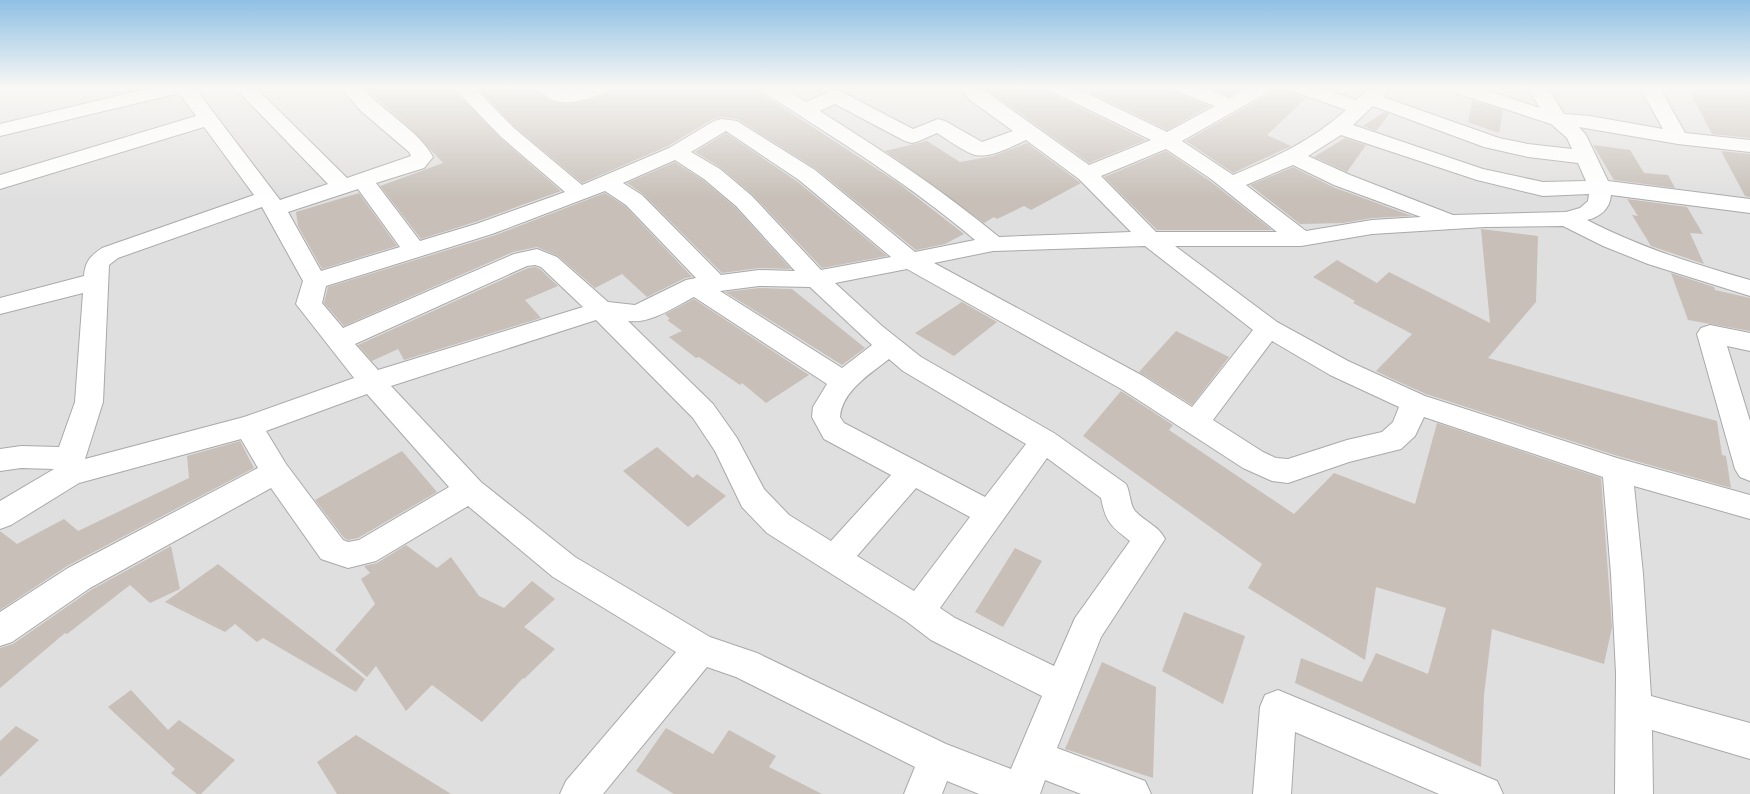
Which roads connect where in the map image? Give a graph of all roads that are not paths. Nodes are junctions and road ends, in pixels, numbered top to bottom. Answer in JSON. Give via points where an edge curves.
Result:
{"nodes":[{"id":1,"x":21,"y":125,"type":"edge"},
{"id":2,"x":188,"y":125,"type":"edge"},
{"id":3,"x":213,"y":125,"type":"edge"},
{"id":4,"x":286,"y":125,"type":"edge"},
{"id":5,"x":389,"y":125,"type":"edge"},
{"id":6,"x":500,"y":125,"type":"edge"},
{"id":7,"x":721,"y":125,"type":"edge"},
{"id":8,"x":721,"y":125,"type":"edge"},
{"id":9,"x":828,"y":125,"type":"edge"},
{"id":10,"x":890,"y":125,"type":"edge"},
{"id":11,"x":938,"y":125,"type":"edge"},
{"id":12,"x":938,"y":125,"type":"edge"},
{"id":13,"x":1018,"y":125,"type":"edge"},
{"id":14,"x":1137,"y":125,"type":"edge"},
{"id":15,"x":1196,"y":125,"type":"edge"},
{"id":16,"x":1441,"y":125,"type":"edge"},
{"id":17,"x":1564,"y":125,"type":"edge"},
{"id":18,"x":1607,"y":125,"type":"edge"},
{"id":19,"x":1671,"y":125,"type":"edge"},
{"id":20,"x":1339,"y":127,"type":"joint"},
{"id":21,"x":0,"y":130,"type":"edge"},
{"id":22,"x":1028,"y":132,"type":"junction"},
{"id":23,"x":1678,"y":138,"type":"junction"},
{"id":24,"x":1167,"y":141,"type":"junction"},
{"id":25,"x":1750,"y":146,"type":"edge"},
{"id":26,"x":676,"y":152,"type":"junction"},
{"id":27,"x":1293,"y":157,"type":"junction"},
{"id":28,"x":1585,"y":157,"type":"junction"},
{"id":29,"x":1086,"y":174,"type":"junction"},
{"id":30,"x":0,"y":182,"type":"edge"},
{"id":31,"x":608,"y":183,"type":"junction"},
{"id":32,"x":352,"y":184,"type":"junction"},
{"id":33,"x":1230,"y":184,"type":"junction"},
{"id":34,"x":1600,"y":188,"type":"junction"},
{"id":35,"x":580,"y":194,"type":"junction"},
{"id":36,"x":271,"y":203,"type":"junction"},
{"id":37,"x":1750,"y":206,"type":"edge"},
{"id":38,"x":1567,"y":219,"type":"junction"},
{"id":39,"x":1457,"y":222,"type":"junction"},
{"id":40,"x":1150,"y":239,"type":"junction"},
{"id":41,"x":1301,"y":239,"type":"junction"},
{"id":42,"x":993,"y":244,"type":"junction"},
{"id":43,"x":415,"y":250,"type":"junction"},
{"id":44,"x":910,"y":260,"type":"junction"},
{"id":45,"x":816,"y":279,"type":"junction"},
{"id":46,"x":97,"y":281,"type":"junction"},
{"id":47,"x":315,"y":281,"type":"junction"},
{"id":48,"x":706,"y":285,"type":"junction"},
{"id":49,"x":1750,"y":288,"type":"edge"},
{"id":50,"x":0,"y":306,"type":"edge"},
{"id":51,"x":601,"y":310,"type":"junction"},
{"id":52,"x":1268,"y":328,"type":"junction"},
{"id":53,"x":340,"y":340,"type":"junction"},
{"id":54,"x":1750,"y":342,"type":"edge"},
{"id":55,"x":889,"y":345,"type":"junction"},
{"id":56,"x":372,"y":382,"type":"junction"},
{"id":57,"x":844,"y":382,"type":"junction"},
{"id":58,"x":1415,"y":403,"type":"junction"},
{"id":59,"x":1195,"y":423,"type":"junction"},
{"id":60,"x":248,"y":426,"type":"junction"},
{"id":61,"x":1044,"y":441,"type":"junction"},
{"id":62,"x":0,"y":460,"type":"edge"},
{"id":63,"x":70,"y":466,"type":"junction"},
{"id":64,"x":1750,"y":469,"type":"edge"},
{"id":65,"x":1617,"y":470,"type":"junction"},
{"id":66,"x":276,"y":472,"type":"junction"},
{"id":67,"x":912,"y":472,"type":"junction"},
{"id":68,"x":470,"y":490,"type":"junction"},
{"id":69,"x":1750,"y":507,"type":"edge"},
{"id":70,"x":988,"y":513,"type":"junction"},
{"id":71,"x":0,"y":516,"type":"edge"},
{"id":72,"x":834,"y":560,"type":"junction"},
{"id":73,"x":918,"y":611,"type":"junction"},
{"id":74,"x":0,"y":631,"type":"edge"},
{"id":75,"x":700,"y":648,"type":"junction"},
{"id":76,"x":1062,"y":688,"type":"junction"},
{"id":77,"x":1633,"y":708,"type":"junction"},
{"id":78,"x":1750,"y":741,"type":"edge"},
{"id":79,"x":1034,"y":758,"type":"junction"},
{"id":80,"x":937,"y":759,"type":"junction"},
{"id":81,"x":1022,"y":793,"type":"edge"},
{"id":82,"x":579,"y":794,"type":"edge"},
{"id":83,"x":923,"y":794,"type":"edge"},
{"id":84,"x":1132,"y":794,"type":"edge"},
{"id":85,"x":1272,"y":794,"type":"edge"},
{"id":86,"x":1484,"y":794,"type":"edge"},
{"id":87,"x":1634,"y":794,"type":"edge"}],
"edges":[{"from":1,"to":21,"type":"street"},
{"from":2,"to":30,"type":"street"},
{"from":3,"to":36,"type":"street"},
{"from":4,"to":32,"type":"street"},
{"from":5,"to":32,"type":"street","via":[[422,156],[416,163]]},
{"from":6,"to":35,"type":"street"},
{"from":7,"to":26,"type":"street"},
{"from":8,"to":44,"type":"street","via":[[730,126],[807,175]]},
{"from":9,"to":42,"type":"street","via":[[896,168]]},
{"from":10,"to":11,"type":"street","via":[[912,137]]},
{"from":12,"to":22,"type":"street","via":[[979,149]]},
{"from":13,"to":22,"type":"street"},
{"from":14,"to":24,"type":"street"},
{"from":15,"to":24,"type":"street"},
{"from":16,"to":28,"type":"street","via":[[1475,138],[1532,152]]},
{"from":17,"to":28,"type":"street","via":[[1576,135]]},
{"from":18,"to":23,"type":"street"},
{"from":19,"to":23,"type":"street"},
{"from":20,"to":27,"type":"street"},
{"from":20,"to":34,"type":"street","via":[[1423,157],[1542,189]]},
{"from":22,"to":29,"type":"street"},
{"from":23,"to":25,"type":"street"},
{"from":24,"to":29,"type":"street"},
{"from":24,"to":33,"type":"street"},
{"from":26,"to":31,"type":"street"},
{"from":26,"to":45,"type":"street","via":[[712,174],[744,201]]},
{"from":27,"to":33,"type":"street"},
{"from":27,"to":39,"type":"street","via":[[1342,180]]},
{"from":28,"to":34,"type":"street"},
{"from":29,"to":40,"type":"street"},
{"from":31,"to":35,"type":"street"},
{"from":31,"to":48,"type":"street","via":[[634,200]]},
{"from":32,"to":36,"type":"street"},
{"from":32,"to":43,"type":"street"},
{"from":33,"to":41,"type":"street"},
{"from":34,"to":37,"type":"street"},
{"from":34,"to":38,"type":"street","via":[[1599,203],[1588,213]]},
{"from":35,"to":43,"type":"street"},
{"from":36,"to":46,"type":"street","via":[[110,253],[98,262]]},
{"from":36,"to":47,"type":"street"},
{"from":38,"to":39,"type":"street"},
{"from":38,"to":49,"type":"street","via":[[1593,234],[1631,249]]},
{"from":39,"to":41,"type":"street","via":[[1372,227]]},
{"from":40,"to":41,"type":"street"},
{"from":40,"to":42,"type":"street"},
{"from":40,"to":52,"type":"street"},
{"from":42,"to":44,"type":"street"},
{"from":43,"to":47,"type":"street"},
{"from":44,"to":45,"type":"street"},
{"from":44,"to":59,"type":"street","via":[[1133,383]]},
{"from":45,"to":48,"type":"street","via":[[759,278]]},
{"from":45,"to":55,"type":"street"},
{"from":46,"to":50,"type":"street"},
{"from":46,"to":63,"type":"street","via":[[89,402]]},
{"from":47,"to":53,"type":"street","via":[[309,304]]},
{"from":48,"to":51,"type":"street","via":[[638,314]]},
{"from":48,"to":57,"type":"street"},
{"from":51,"to":53,"type":"street","via":[[549,262],[537,257],[522,258]]},
{"from":51,"to":56,"type":"street"},
{"from":51,"to":72,"type":"street","via":[[703,411],[727,446],[753,498],[778,524]]},
{"from":52,"to":58,"type":"street","via":[[1338,368]]},
{"from":52,"to":59,"type":"street"},
{"from":53,"to":56,"type":"street"},
{"from":54,"to":64,"type":"street","via":[[1710,334]]},
{"from":55,"to":57,"type":"street"},
{"from":55,"to":61,"type":"street","via":[[912,364]]},
{"from":56,"to":60,"type":"street"},
{"from":56,"to":68,"type":"street"},
{"from":57,"to":67,"type":"street","via":[[828,402],[826,418],[834,430]]},
{"from":58,"to":59,"type":"street","via":[[1405,428],[1391,441],[1346,451],[1288,471],[1272,469],[1253,460]]},
{"from":58,"to":65,"type":"street"},
{"from":60,"to":63,"type":"street"},
{"from":60,"to":66,"type":"street"},
{"from":61,"to":70,"type":"street"},
{"from":61,"to":76,"type":"street","via":[[1115,492],[1120,516],[1149,539],[1086,629]]},
{"from":62,"to":63,"type":"street","via":[[21,457]]},
{"from":63,"to":71,"type":"street"},
{"from":65,"to":69,"type":"street"},
{"from":65,"to":77,"type":"street","via":[[1627,574]]},
{"from":66,"to":68,"type":"street","via":[[332,550],[348,555],[365,552]]},
{"from":66,"to":74,"type":"street","via":[[78,578]]},
{"from":67,"to":70,"type":"street"},
{"from":67,"to":72,"type":"street"},
{"from":68,"to":75,"type":"street","via":[[564,567]]},
{"from":70,"to":73,"type":"street"},
{"from":72,"to":73,"type":"street"},
{"from":73,"to":76,"type":"street","via":[[943,629]]},
{"from":75,"to":80,"type":"street","via":[[745,664]]},
{"from":75,"to":82,"type":"street"},
{"from":76,"to":79,"type":"street"},
{"from":77,"to":78,"type":"street"},
{"from":77,"to":87,"type":"street"},
{"from":79,"to":81,"type":"street"},
{"from":79,"to":84,"type":"street"},
{"from":80,"to":81,"type":"street"},
{"from":80,"to":83,"type":"street"},
{"from":85,"to":86,"type":"street","via":[[1278,708]]}]}
